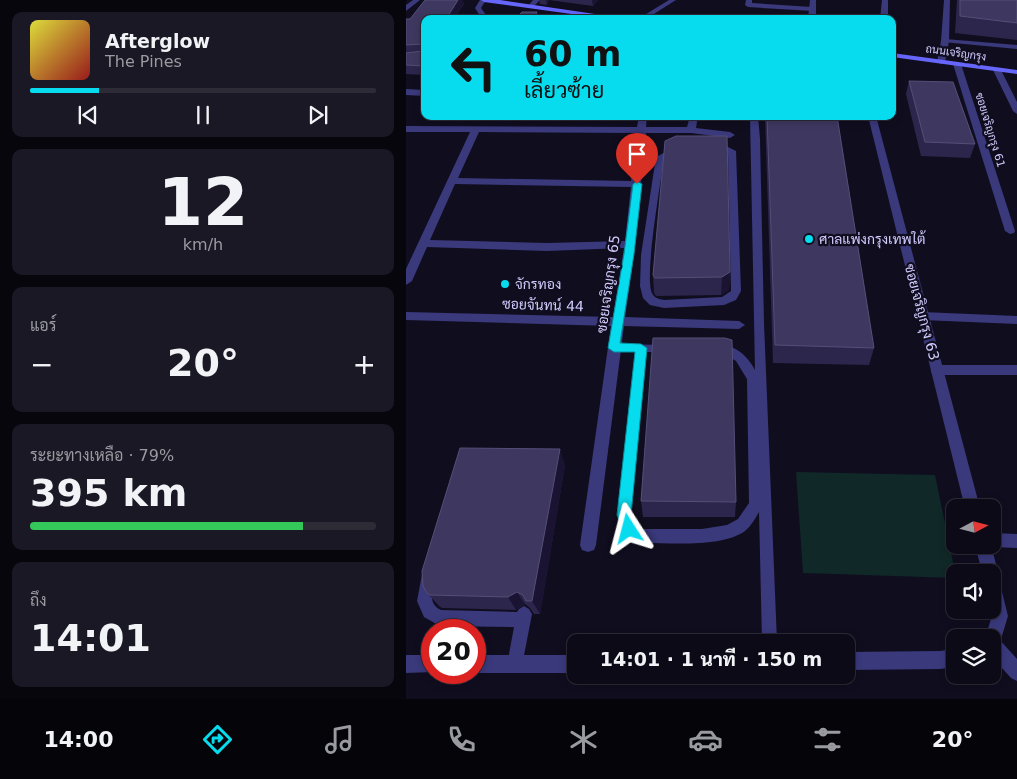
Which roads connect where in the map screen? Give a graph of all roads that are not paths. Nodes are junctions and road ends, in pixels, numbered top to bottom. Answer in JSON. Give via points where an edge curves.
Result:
{"nodes":[{"id":1,"x":418,"y":0,"type":"edge"},
{"id":2,"x":484,"y":0,"type":"edge"},
{"id":3,"x":537,"y":0,"type":"edge"},
{"id":4,"x":673,"y":0,"type":"edge"},
{"id":5,"x":749,"y":0,"type":"edge"},
{"id":6,"x":813,"y":0,"type":"edge"},
{"id":7,"x":885,"y":0,"type":"edge"},
{"id":8,"x":947,"y":0,"type":"edge"},
{"id":9,"x":531,"y":6,"type":"junction"},
{"id":10,"x":406,"y":9,"type":"edge"},
{"id":11,"x":812,"y":10,"type":"junction"},
{"id":12,"x":483,"y":15,"type":"edge"},
{"id":13,"x":597,"y":15,"type":"edge"},
{"id":14,"x":648,"y":15,"type":"edge"},
{"id":15,"x":812,"y":15,"type":"edge"},
{"id":16,"x":884,"y":15,"type":"edge"},
{"id":17,"x":945,"y":41,"type":"junction"},
{"id":18,"x":1017,"y":47,"type":"edge"},
{"id":19,"x":896,"y":56,"type":"edge"},
{"id":20,"x":941,"y":62,"type":"junction"},
{"id":21,"x":957,"y":64,"type":"junction"},
{"id":22,"x":997,"y":70,"type":"junction"},
{"id":23,"x":1017,"y":72,"type":"edge"},
{"id":24,"x":406,"y":92,"type":"edge"},
{"id":25,"x":421,"y":93,"type":"edge"},
{"id":26,"x":1017,"y":112,"type":"edge"},
{"id":27,"x":642,"y":120,"type":"edge"},
{"id":28,"x":693,"y":120,"type":"edge"},
{"id":29,"x":754,"y":120,"type":"edge"},
{"id":30,"x":873,"y":120,"type":"edge"},
{"id":31,"x":406,"y":129,"type":"edge"},
{"id":32,"x":475,"y":130,"type":"junction"},
{"id":33,"x":691,"y":130,"type":"junction"},
{"id":34,"x":641,"y":131,"type":"junction"},
{"id":35,"x":730,"y":134,"type":"dead end"},
{"id":36,"x":451,"y":182,"type":"junction"},
{"id":37,"x":637,"y":184,"type":"junction"},
{"id":38,"x":1010,"y":231,"type":"dead end"},
{"id":39,"x":423,"y":243,"type":"junction"},
{"id":40,"x":629,"y":249,"type":"junction"},
{"id":41,"x":646,"y":254,"type":"junction"},
{"id":42,"x":406,"y":281,"type":"edge"},
{"id":43,"x":406,"y":316,"type":"edge"},
{"id":44,"x":922,"y":316,"type":"junction"},
{"id":45,"x":1017,"y":320,"type":"edge"},
{"id":46,"x":618,"y":322,"type":"junction"},
{"id":47,"x":739,"y":325,"type":"dead end"},
{"id":48,"x":614,"y":348,"type":"junction"},
{"id":49,"x":641,"y":348,"type":"junction"},
{"id":50,"x":678,"y":349,"type":"edge"},
{"id":51,"x":707,"y":349,"type":"edge"},
{"id":52,"x":937,"y":370,"type":"junction"},
{"id":53,"x":1017,"y":370,"type":"edge"},
{"id":54,"x":971,"y":499,"type":"edge"},
{"id":55,"x":1001,"y":540,"type":"edge"},
{"id":56,"x":1017,"y":541,"type":"edge"},
{"id":57,"x":588,"y":544,"type":"dead end"},
{"id":58,"x":433,"y":556,"type":"edge"},
{"id":59,"x":770,"y":634,"type":"edge"},
{"id":60,"x":1001,"y":654,"type":"edge"},
{"id":61,"x":946,"y":658,"type":"edge"},
{"id":62,"x":855,"y":662,"type":"edge"},
{"id":63,"x":406,"y":664,"type":"edge"},
{"id":64,"x":421,"y":664,"type":"edge"},
{"id":65,"x":486,"y":664,"type":"edge"},
{"id":66,"x":516,"y":664,"type":"junction"},
{"id":67,"x":567,"y":664,"type":"edge"},
{"id":68,"x":1017,"y":672,"type":"edge"}],
"edges":[{"from":1,"to":10,"type":"street"},
{"from":2,"to":9,"type":"main road"},
{"from":2,"to":12,"type":"lane","via":[[478,8]]},
{"from":3,"to":9,"type":"lane"},
{"from":4,"to":14,"type":"lane"},
{"from":5,"to":11,"type":"lane","via":[[748,5]]},
{"from":6,"to":11,"type":"street"},
{"from":7,"to":16,"type":"street"},
{"from":8,"to":17,"type":"street"},
{"from":9,"to":13,"type":"main road"},
{"from":11,"to":15,"type":"street"},
{"from":17,"to":18,"type":"lane"},
{"from":17,"to":20,"type":"street"},
{"from":19,"to":20,"type":"main road","name":"ถนนเจริญกรุง"},
{"from":20,"to":21,"type":"main road","name":"ถนนเจริญกรุง"},
{"from":21,"to":22,"type":"main road","name":"ถนนเจริญกรุง"},
{"from":21,"to":38,"type":"street","name":"ซอยเจริญกรุง 61"},
{"from":22,"to":23,"type":"main road","name":"ถนนเจริญกรุง"},
{"from":22,"to":26,"type":"street"},
{"from":24,"to":25,"type":"street"},
{"from":27,"to":34,"type":"street","name":"ซอยเจริญกรุง 65"},
{"from":28,"to":33,"type":"street"},
{"from":29,"to":59,"type":"lane"},
{"from":30,"to":44,"type":"street","name":"ซอยเจริญกรุง 63"},
{"from":31,"to":32,"type":"street"},
{"from":32,"to":34,"type":"street"},
{"from":32,"to":36,"type":"street"},
{"from":33,"to":34,"type":"street"},
{"from":33,"to":35,"type":"street"},
{"from":34,"to":37,"type":"street","name":"ซอยเจริญกรุง 65"},
{"from":36,"to":37,"type":"street"},
{"from":36,"to":39,"type":"street"},
{"from":37,"to":40,"type":"street","name":"ซอยเจริญกรุง 65"},
{"from":39,"to":40,"type":"street"},
{"from":39,"to":42,"type":"street"},
{"from":40,"to":41,"type":"lane"},
{"from":40,"to":46,"type":"street","name":"ซอยเจริญกรุง 65"},
{"from":41,"to":41,"type":"lane","via":[[660,156],[675,150],[730,149],[736,291],[732,297],[717,302],[654,302],[645,286]]},
{"from":43,"to":46,"type":"street","name":"ซอยจันทน์ 44"},
{"from":44,"to":45,"type":"street"},
{"from":44,"to":52,"type":"street","name":"ซอยเจริญกรุง 63"},
{"from":46,"to":47,"type":"street","name":"ซอยจันทน์ 44"},
{"from":46,"to":48,"type":"street","name":"ซอยเจริญกรุง 65"},
{"from":48,"to":49,"type":"lane"},
{"from":48,"to":57,"type":"street","name":"ซอยเจริญกรุง 65"},
{"from":49,"to":50,"type":"lane"},
{"from":49,"to":51,"type":"lane","via":[[624,515],[629,529],[636,536],[717,533],[737,528],[747,520],[756,504],[753,379],[741,355]]},
{"from":52,"to":53,"type":"street"},
{"from":52,"to":54,"type":"street","name":"ซอยเจริญกรุง 63"},
{"from":55,"to":56,"type":"street"},
{"from":58,"to":66,"type":"lane","via":[[425,584],[424,601],[428,612],[440,618],[523,617]]},
{"from":60,"to":68,"type":"street"},
{"from":61,"to":62,"type":"street"},
{"from":63,"to":64,"type":"street"},
{"from":65,"to":66,"type":"street"},
{"from":66,"to":67,"type":"street"}]}
